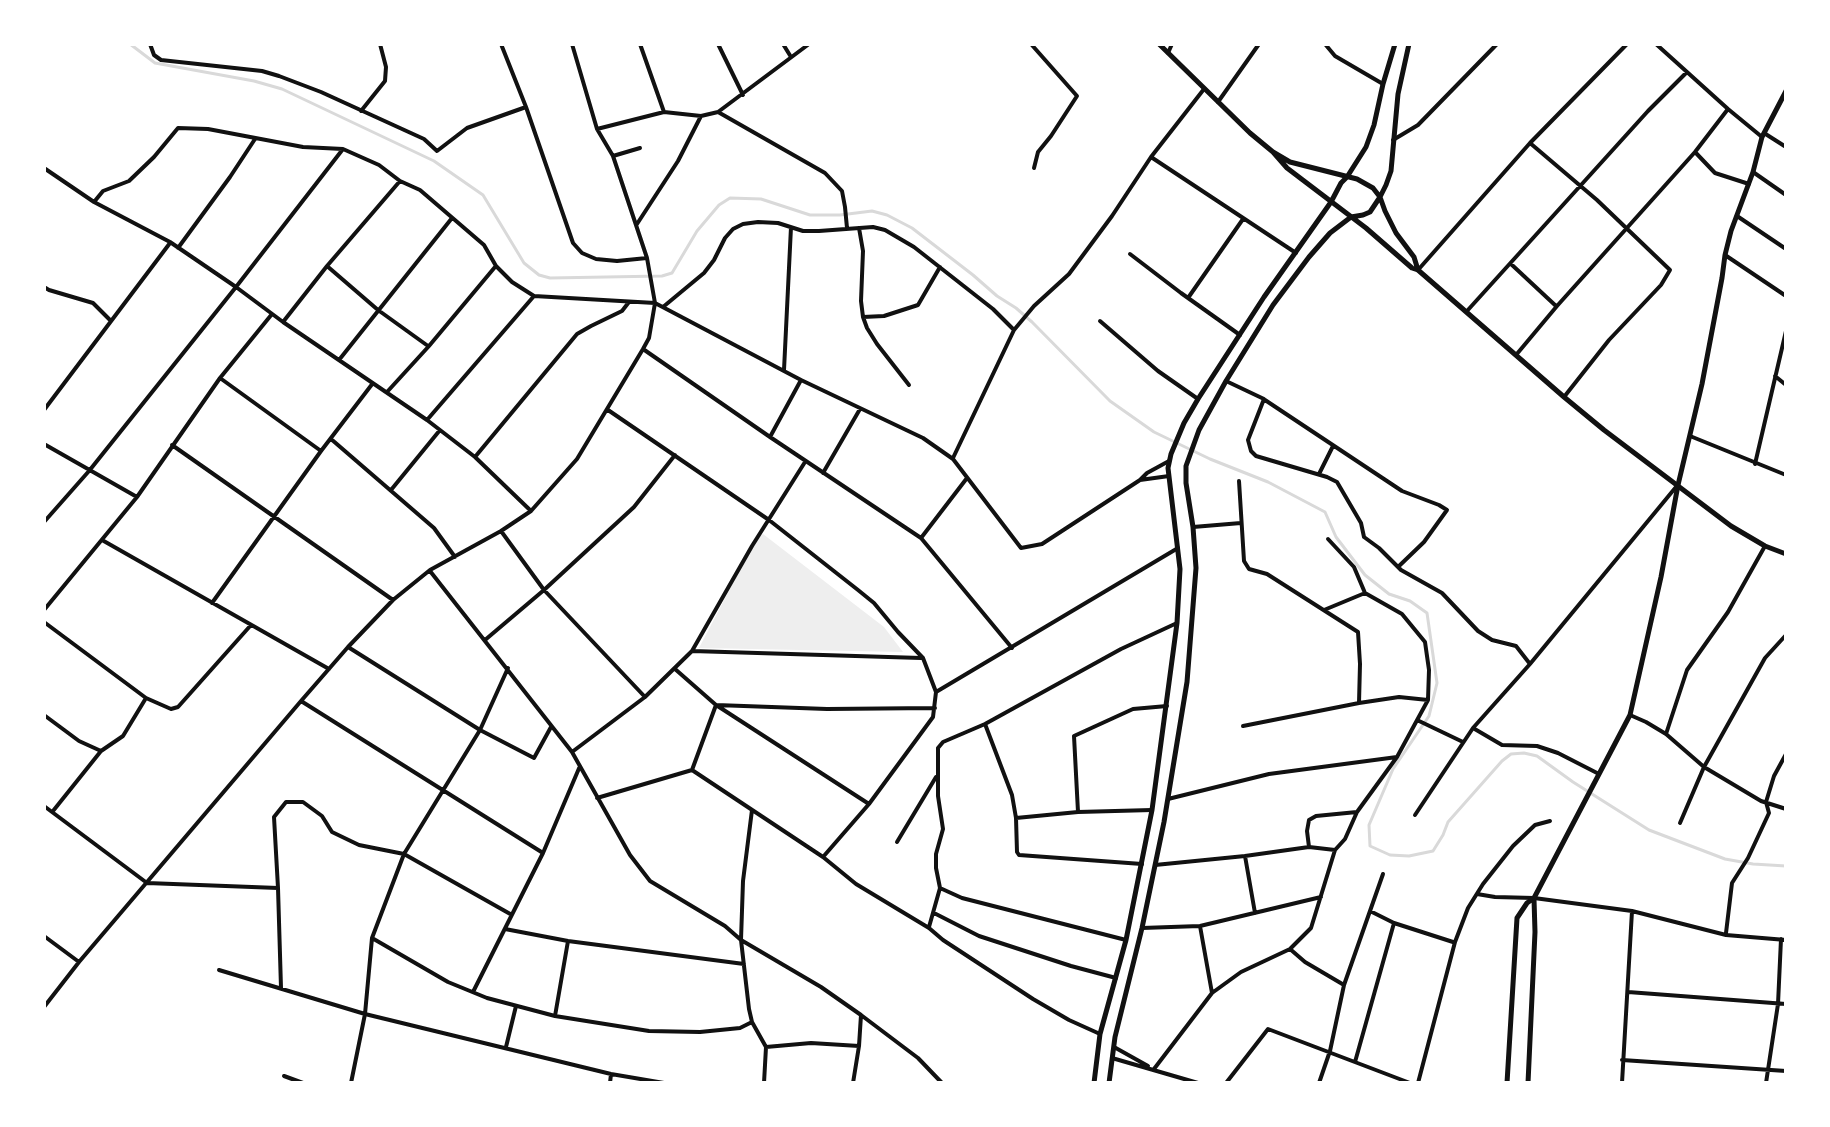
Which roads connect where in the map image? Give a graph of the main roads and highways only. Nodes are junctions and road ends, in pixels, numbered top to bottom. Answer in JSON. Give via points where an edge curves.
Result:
{"nodes":[{"id":1,"x":1159,"y":44,"type":"edge"},
{"id":2,"x":1395,"y":44,"type":"edge"},
{"id":3,"x":1409,"y":44,"type":"edge"},
{"id":4,"x":1786,"y":91,"type":"edge"},
{"id":5,"x":1273,"y":152,"type":"junction"},
{"id":6,"x":1347,"y":177,"type":"junction"},
{"id":7,"x":1380,"y":197,"type":"junction"},
{"id":8,"x":1331,"y":202,"type":"junction"},
{"id":9,"x":1351,"y":217,"type":"junction"},
{"id":10,"x":1418,"y":270,"type":"junction"},
{"id":11,"x":1678,"y":485,"type":"junction"},
{"id":12,"x":1786,"y":554,"type":"edge"},
{"id":13,"x":1534,"y":898,"type":"junction"},
{"id":14,"x":1108,"y":1034,"type":"junction"},
{"id":15,"x":1097,"y":1055,"type":"junction"},
{"id":16,"x":1111,"y":1058,"type":"junction"},
{"id":17,"x":1094,"y":1083,"type":"edge"},
{"id":18,"x":1109,"y":1083,"type":"edge"},
{"id":19,"x":1507,"y":1083,"type":"edge"},
{"id":20,"x":1528,"y":1083,"type":"edge"}],
"edges":[{"from":1,"to":5,"type":"main road"},
{"from":2,"to":6,"type":"main road","via":[[1374,125]]},
{"from":3,"to":7,"type":"main road","via":[[1391,171]]},
{"from":4,"to":11,"type":"main road","via":[[1763,135],[1725,255]]},
{"from":5,"to":6,"type":"main road","via":[[1290,162]]},
{"from":5,"to":8,"type":"main road"},
{"from":6,"to":7,"type":"main road","via":[[1366,183]]},
{"from":6,"to":8,"type":"main road"},
{"from":7,"to":9,"type":"main road","via":[[1370,212]]},
{"from":7,"to":10,"type":"main road"},
{"from":8,"to":9,"type":"main road"},
{"from":8,"to":14,"type":"main road","via":[[1198,399],[1170,458],[1180,589],[1177,623],[1152,810]]},
{"from":9,"to":10,"type":"main road"},
{"from":9,"to":14,"type":"main road","via":[[1330,233],[1273,305],[1199,430],[1188,462],[1196,568],[1187,682],[1142,928]]},
{"from":10,"to":11,"type":"main road","via":[[1564,397]]},
{"from":11,"to":12,"type":"main road","via":[[1731,526]]},
{"from":11,"to":13,"type":"main road","via":[[1630,715]]},
{"from":13,"to":19,"type":"main road","via":[[1517,918]]},
{"from":13,"to":20,"type":"main road"},
{"from":14,"to":15,"type":"main road"},
{"from":14,"to":16,"type":"main road"},
{"from":15,"to":16,"type":"main road"},
{"from":15,"to":17,"type":"main road"},
{"from":16,"to":18,"type":"main road"}]}
